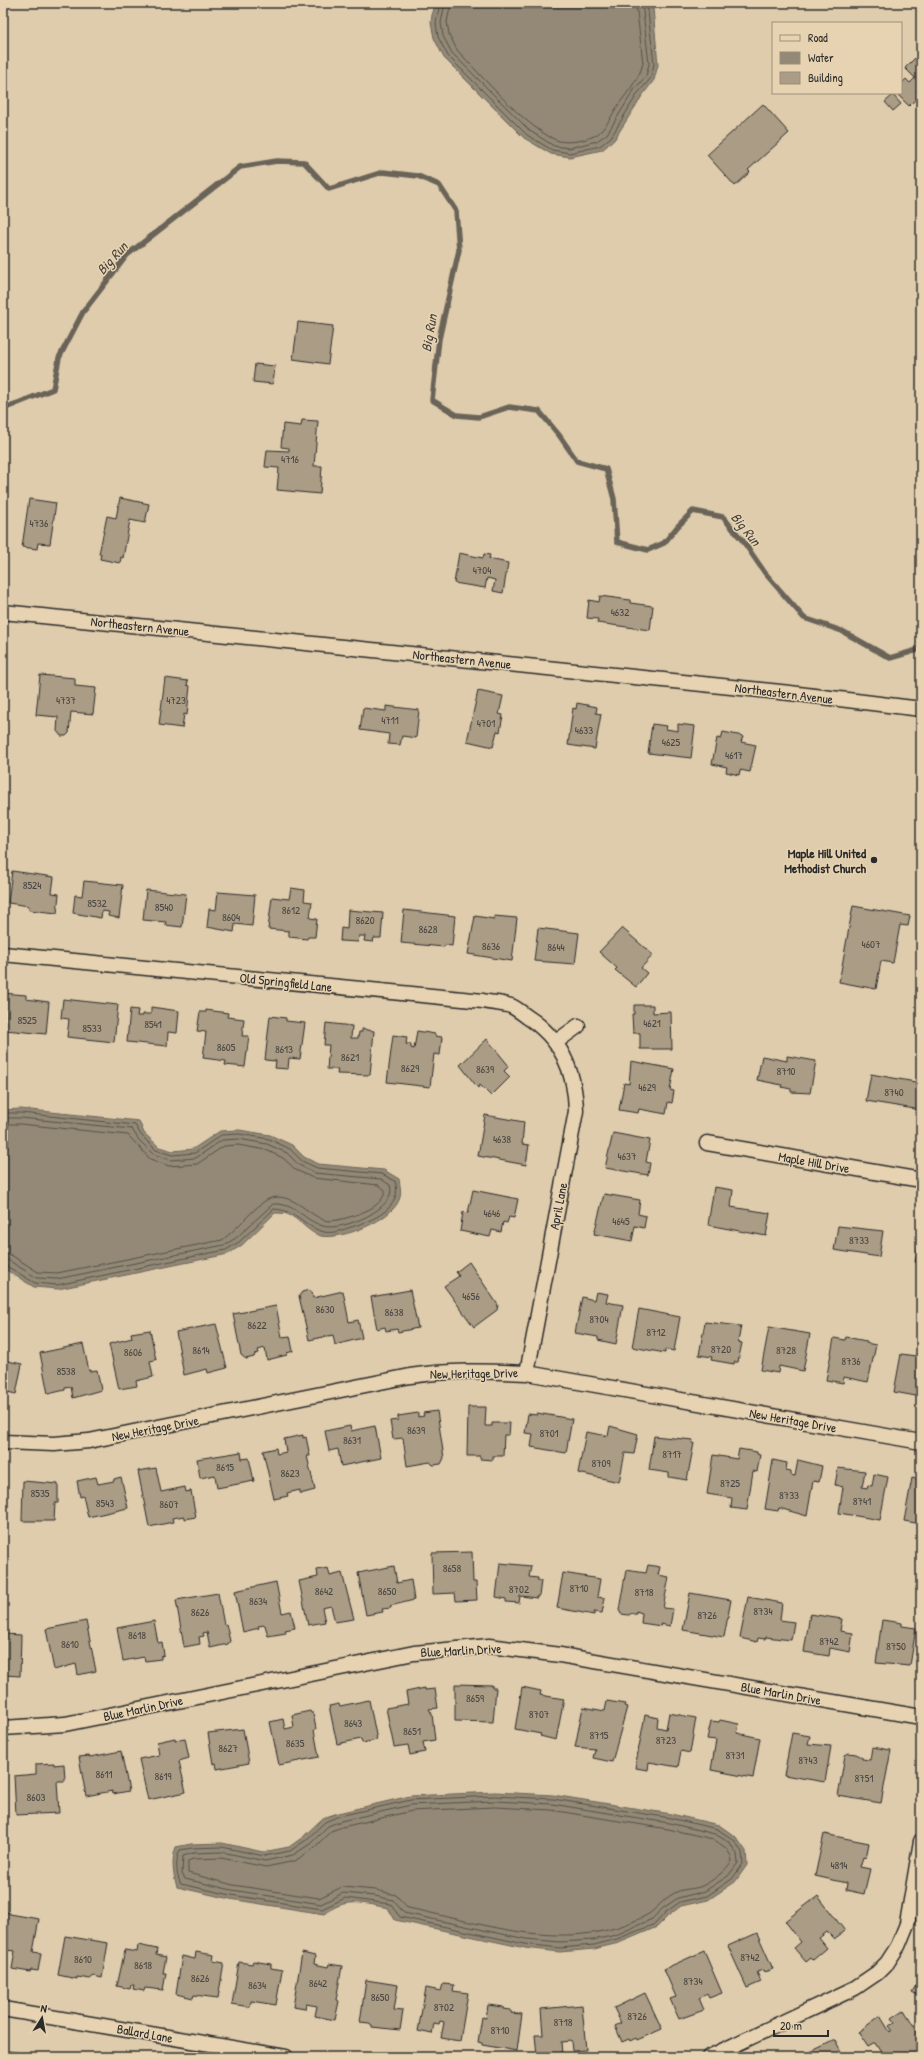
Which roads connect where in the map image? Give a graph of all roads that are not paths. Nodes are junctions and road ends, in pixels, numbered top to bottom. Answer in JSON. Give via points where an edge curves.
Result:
{"nodes":[{"id":1,"x":3,"y":612,"type":"edge"},
{"id":2,"x":921,"y":709,"type":"edge"},
{"id":3,"x":3,"y":954,"type":"edge"},
{"id":4,"x":578,"y":1026,"type":"dead end"},
{"id":5,"x":556,"y":1042,"type":"junction"},
{"id":6,"x":707,"y":1143,"type":"dead end"},
{"id":7,"x":921,"y":1180,"type":"edge"},
{"id":8,"x":527,"y":1373,"type":"junction"},
{"id":9,"x":3,"y":1442,"type":"edge"},
{"id":10,"x":921,"y":1442,"type":"edge"},
{"id":11,"x":921,"y":1717,"type":"edge"},
{"id":12,"x":3,"y":1728,"type":"edge"},
{"id":13,"x":921,"y":1842,"type":"edge"},
{"id":14,"x":3,"y":2009,"type":"edge"},
{"id":15,"x":286,"y":2057,"type":"edge"},
{"id":16,"x":709,"y":2057,"type":"edge"}],
"edges":[{"from":1,"to":2,"type":"street","name":"Northeastern Avenue","via":[[790,693]]},
{"from":3,"to":5,"type":"street","name":"Old Springfield Lane","via":[[483,1001],[512,1006],[538,1023]]},
{"from":4,"to":5,"type":"street"},
{"from":5,"to":8,"type":"street","name":"April Lane","via":[[569,1069],[576,1110]]},
{"from":6,"to":7,"type":"street","name":"Maple Hill Drive"},
{"from":8,"to":9,"type":"street","name":"New Heritage Drive","via":[[442,1372],[410,1376],[89,1441],[54,1444]]},
{"from":8,"to":10,"type":"street","name":"New Heritage Drive"},
{"from":11,"to":12,"type":"street","name":"Blue Marlin Drive","via":[[560,1655],[489,1646],[414,1653],[65,1724]]},
{"from":13,"to":16,"type":"street","via":[[907,1924],[898,1946],[878,1973],[855,1988]]},
{"from":14,"to":15,"type":"street","name":"Ballard Lane"}]}
